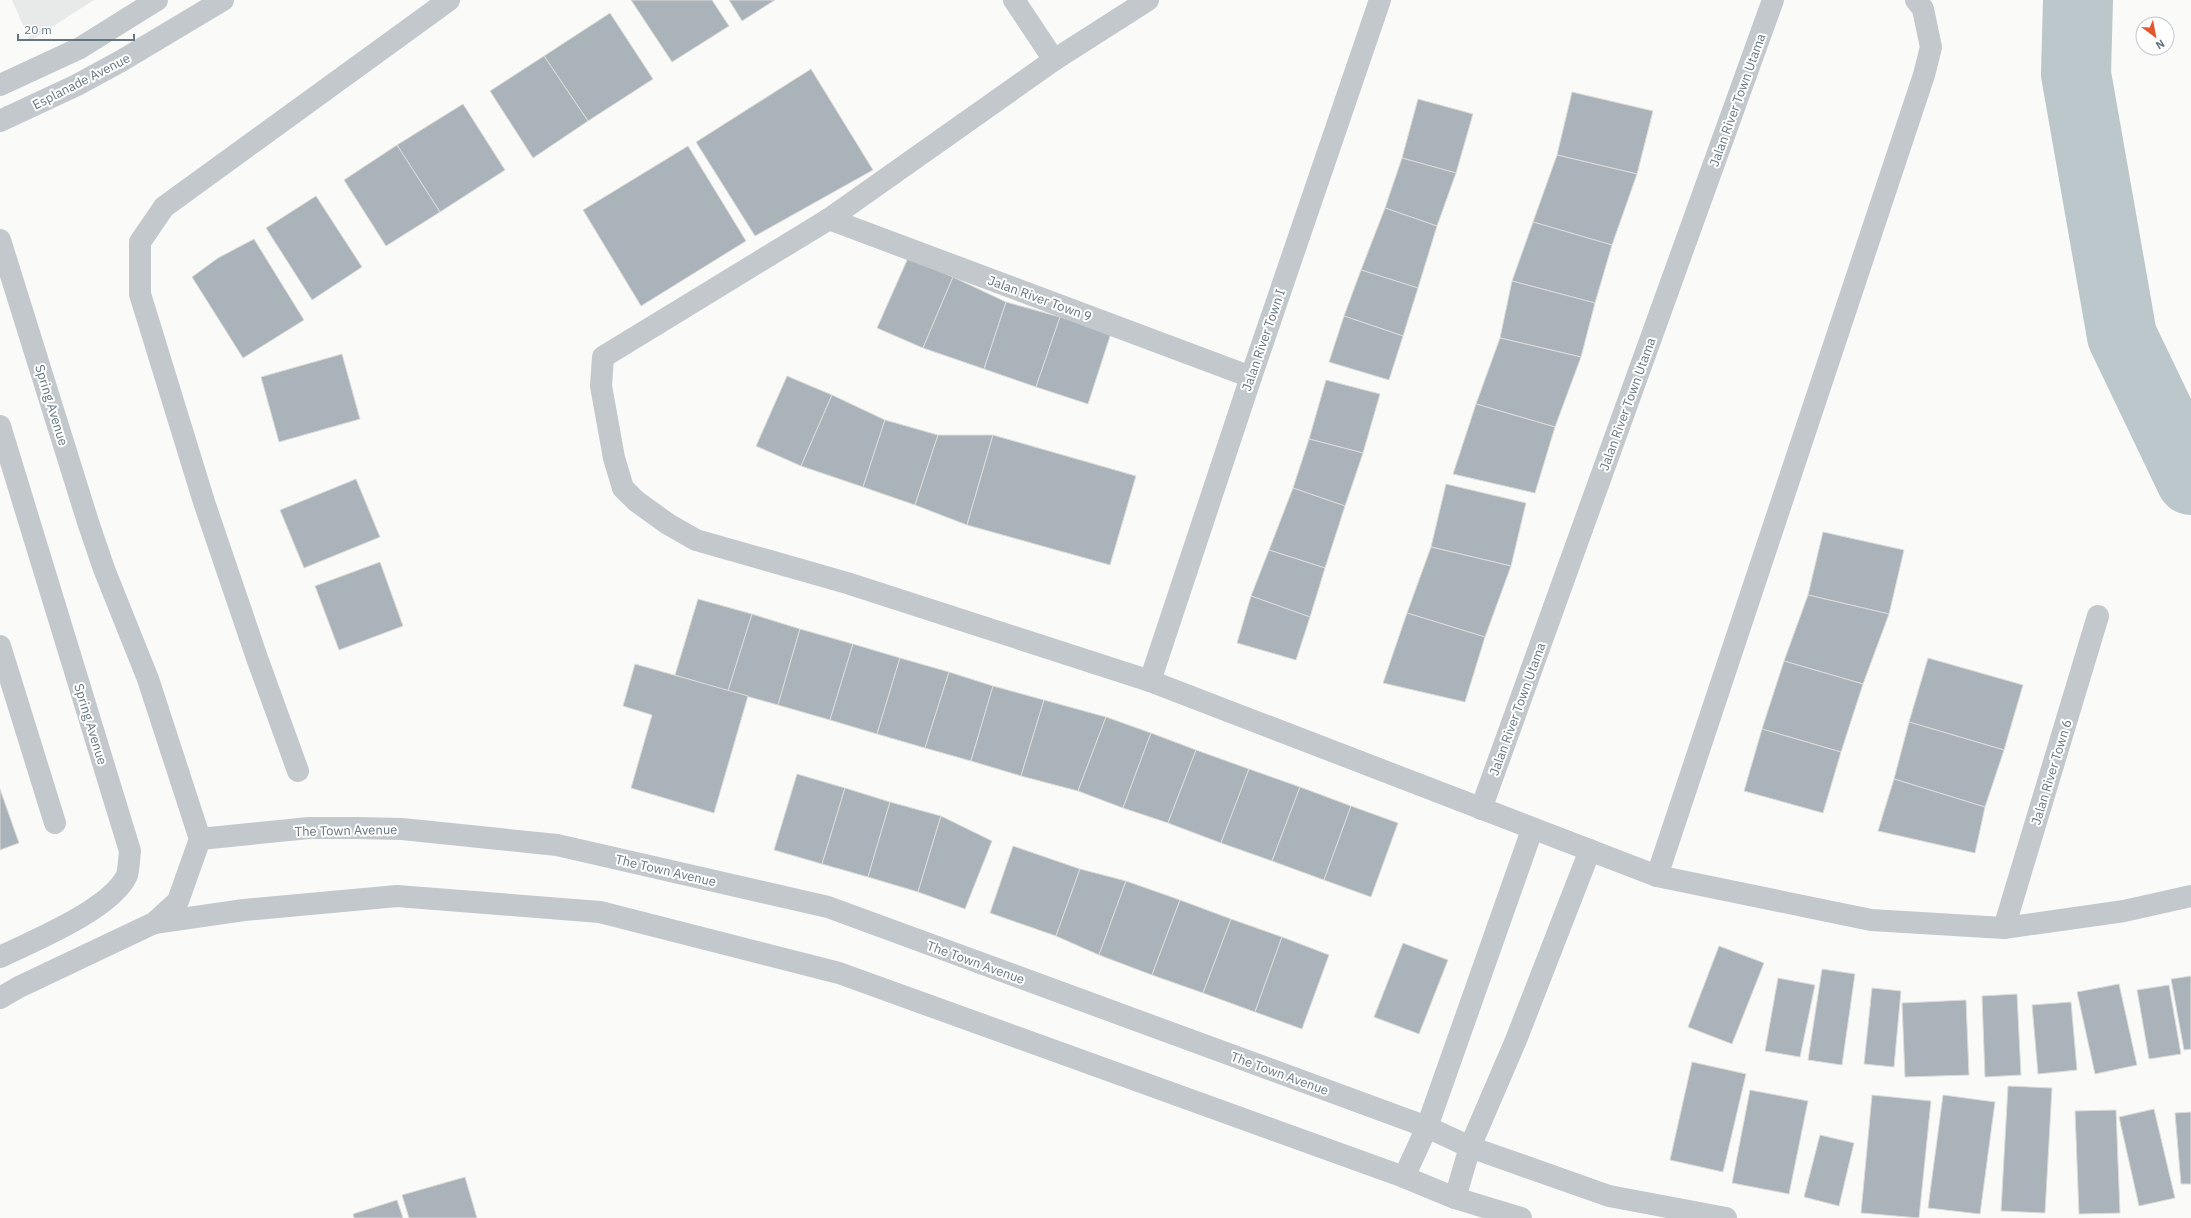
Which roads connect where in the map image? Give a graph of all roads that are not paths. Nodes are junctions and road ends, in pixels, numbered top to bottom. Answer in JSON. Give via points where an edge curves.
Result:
{"nodes":[{"id":1,"x":157,"y":0,"type":"edge"},
{"id":2,"x":223,"y":0,"type":"edge"},
{"id":3,"x":449,"y":0,"type":"edge"},
{"id":4,"x":1014,"y":0,"type":"edge"},
{"id":5,"x":1148,"y":0,"type":"edge"},
{"id":6,"x":1380,"y":0,"type":"edge"},
{"id":7,"x":1773,"y":0,"type":"edge"},
{"id":8,"x":1916,"y":0,"type":"edge"},
{"id":9,"x":1054,"y":60,"type":"junction"},
{"id":10,"x":0,"y":85,"type":"edge"},
{"id":11,"x":0,"y":121,"type":"edge"},
{"id":12,"x":829,"y":219,"type":"junction"},
{"id":13,"x":0,"y":240,"type":"edge"},
{"id":14,"x":1250,"y":377,"type":"junction"},
{"id":15,"x":0,"y":426,"type":"edge"},
{"id":16,"x":2098,"y":616,"type":"dead end"},
{"id":17,"x":0,"y":646,"type":"edge"},
{"id":18,"x":1150,"y":681,"type":"junction"},
{"id":19,"x":298,"y":771,"type":"dead end"},
{"id":20,"x":1481,"y":809,"type":"junction"},
{"id":21,"x":55,"y":823,"type":"dead end"},
{"id":22,"x":1532,"y":830,"type":"junction"},
{"id":23,"x":200,"y":839,"type":"junction"},
{"id":24,"x":1590,"y":850,"type":"junction"},
{"id":25,"x":1657,"y":876,"type":"junction"},
{"id":26,"x":2191,"y":896,"type":"edge"},
{"id":27,"x":154,"y":922,"type":"junction"},
{"id":28,"x":2004,"y":928,"type":"junction"},
{"id":29,"x":0,"y":957,"type":"edge"},
{"id":30,"x":0,"y":998,"type":"edge"},
{"id":31,"x":1427,"y":1127,"type":"junction"},
{"id":32,"x":1470,"y":1147,"type":"junction"},
{"id":33,"x":1404,"y":1177,"type":"junction"},
{"id":34,"x":1455,"y":1198,"type":"junction"},
{"id":35,"x":1521,"y":1218,"type":"edge"},
{"id":36,"x":1726,"y":1218,"type":"edge"}],
"edges":[{"from":1,"to":10,"type":"street","via":[[80,48]]},
{"from":2,"to":11,"type":"street","name":"Esplanade Avenue","via":[[121,61]]},
{"from":3,"to":19,"type":"street","via":[[164,207],[140,242],[140,294],[204,502]]},
{"from":4,"to":9,"type":"street"},
{"from":5,"to":9,"type":"street"},
{"from":6,"to":14,"type":"street","name":"Jalan River Town I"},
{"from":7,"to":20,"type":"street","name":"Jalan River Town Utama"},
{"from":8,"to":25,"type":"street","via":[[1923,9],[1931,47],[1924,75]]},
{"from":9,"to":12,"type":"street"},
{"from":12,"to":14,"type":"street","name":"Jalan River Town 9"},
{"from":12,"to":18,"type":"street","via":[[603,357],[601,386],[614,458],[623,488],[636,501],[668,524],[696,540],[847,583]]},
{"from":13,"to":23,"type":"street","name":"Spring Avenue","via":[[104,569],[148,679]]},
{"from":14,"to":18,"type":"street","name":"Jalan River Town I"},
{"from":15,"to":29,"type":"street","name":"Spring Avenue","via":[[130,851],[126,875],[109,897],[82,916]]},
{"from":16,"to":28,"type":"street","name":"Jalan River Town 6"},
{"from":17,"to":21,"type":"street"},
{"from":18,"to":20,"type":"street"},
{"from":20,"to":22,"type":"street"},
{"from":22,"to":24,"type":"street"},
{"from":22,"to":31,"type":"street"},
{"from":23,"to":27,"type":"street","via":[[178,901]]},
{"from":23,"to":31,"type":"street","name":"The Town Avenue","via":[[310,828],[357,828],[402,829],[557,845],[828,907]]},
{"from":24,"to":25,"type":"street"},
{"from":24,"to":32,"type":"street","via":[[1516,1040]]},
{"from":25,"to":28,"type":"street","via":[[1871,920]]},
{"from":26,"to":28,"type":"street","via":[[2124,911]]},
{"from":27,"to":30,"type":"street"},
{"from":27,"to":33,"type":"street","via":[[252,909],[397,896],[600,912],[846,975]]},
{"from":31,"to":32,"type":"street","name":"The Town Avenue"},
{"from":31,"to":33,"type":"street"},
{"from":32,"to":34,"type":"street"},
{"from":32,"to":36,"type":"street","name":"The Town Avenue","via":[[1609,1196]]},
{"from":33,"to":34,"type":"street"},
{"from":34,"to":35,"type":"street"}]}
